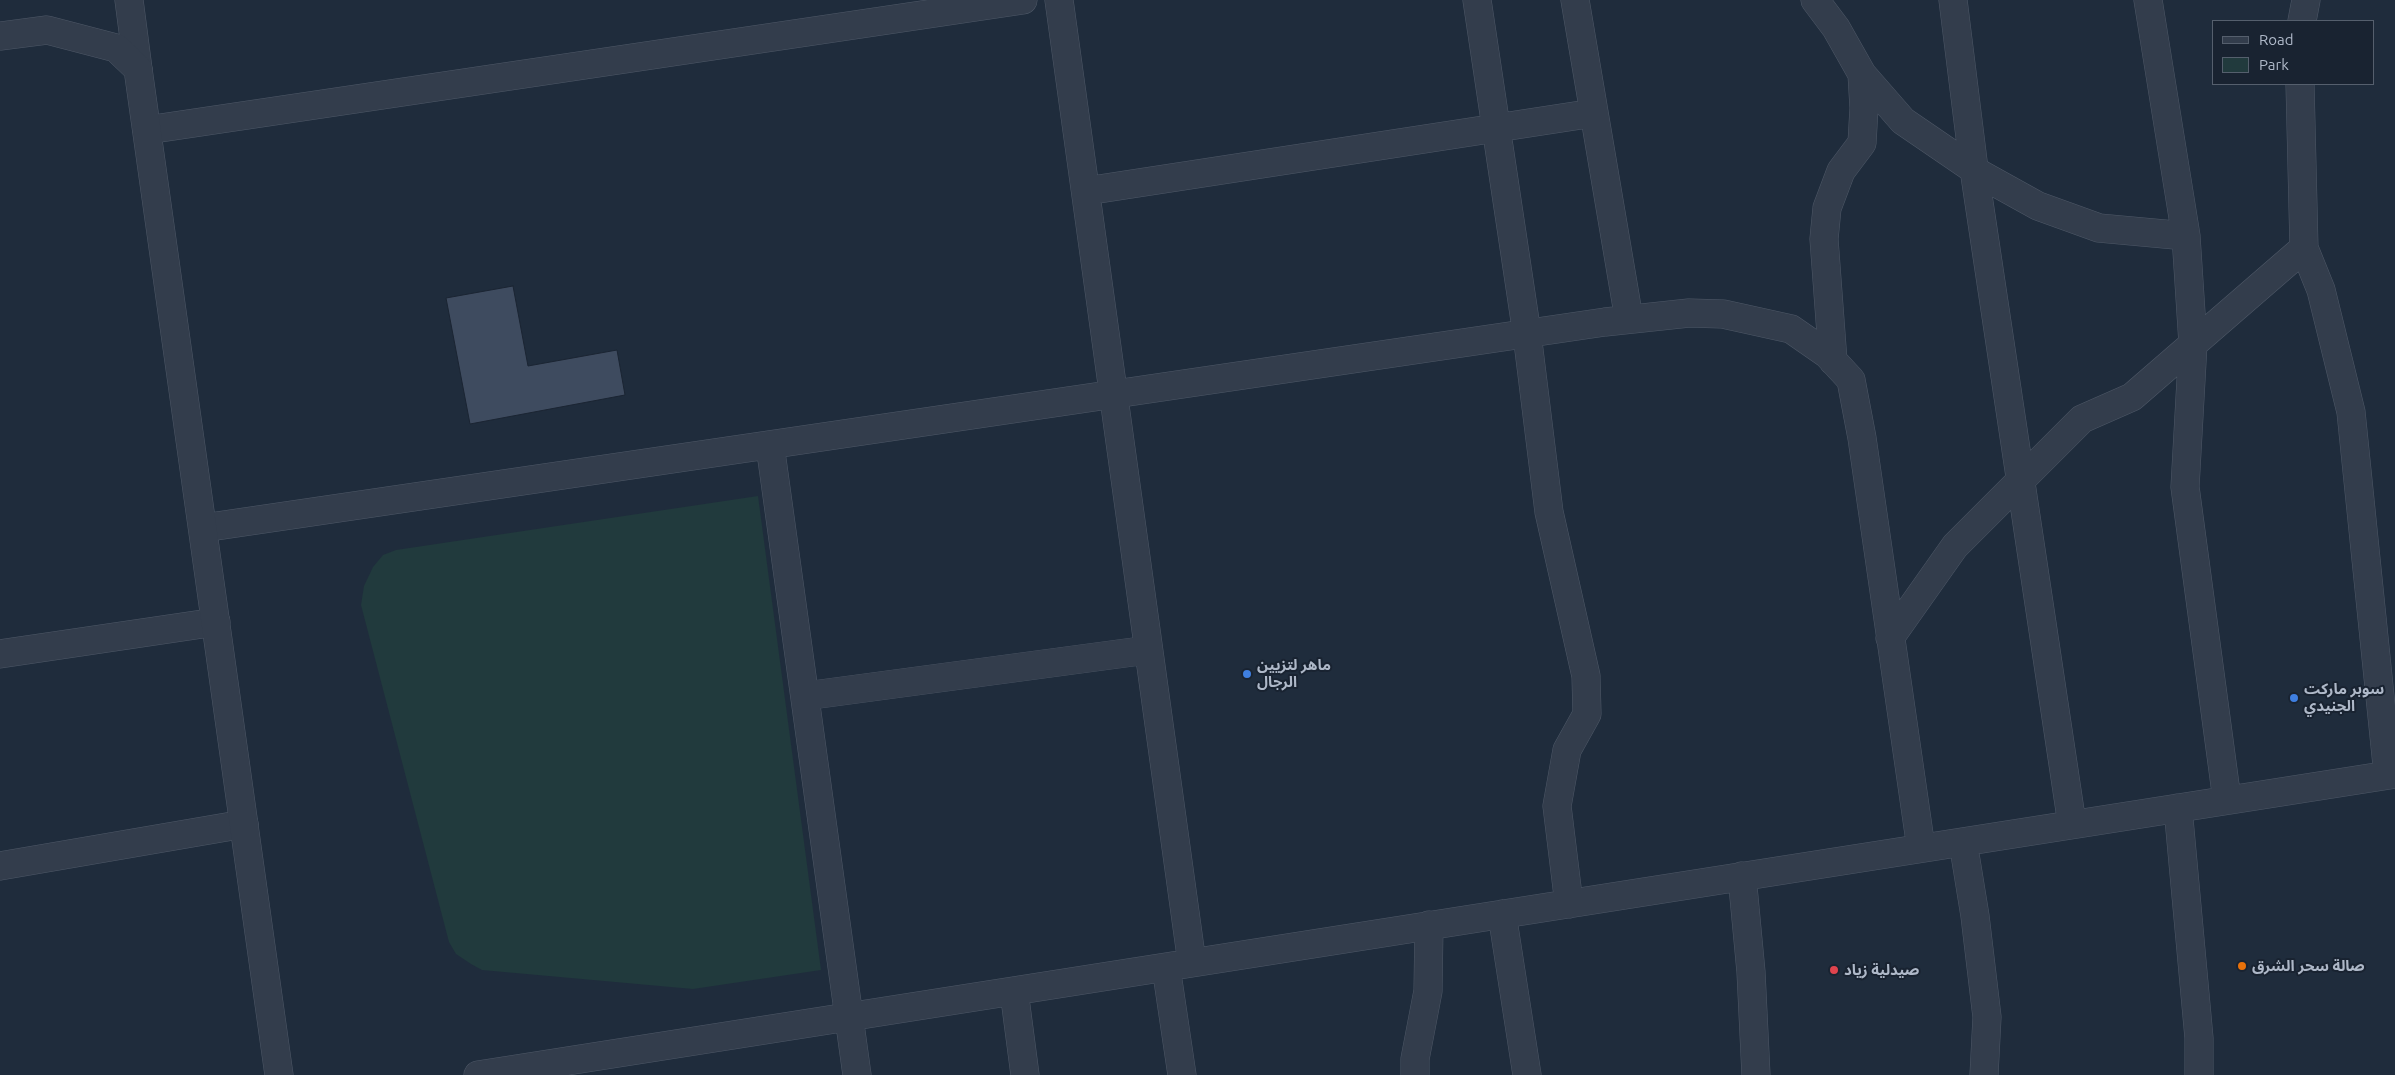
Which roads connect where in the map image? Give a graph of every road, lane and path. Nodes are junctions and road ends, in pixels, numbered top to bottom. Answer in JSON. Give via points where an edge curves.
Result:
{"nodes":[{"id":1,"x":129,"y":0,"type":"edge"},
{"id":2,"x":1023,"y":0,"type":"edge"},
{"id":3,"x":1059,"y":0,"type":"edge"},
{"id":4,"x":1477,"y":0,"type":"edge"},
{"id":5,"x":1575,"y":0,"type":"edge"},
{"id":6,"x":1815,"y":0,"type":"edge"},
{"id":7,"x":1953,"y":0,"type":"edge"},
{"id":8,"x":2148,"y":0,"type":"edge"},
{"id":9,"x":2306,"y":0,"type":"edge"},
{"id":10,"x":2302,"y":20,"type":"edge"},
{"id":11,"x":0,"y":36,"type":"edge"},
{"id":12,"x":138,"y":69,"type":"junction"},
{"id":13,"x":1862,"y":74,"type":"junction"},
{"id":14,"x":2300,"y":85,"type":"edge"},
{"id":15,"x":1594,"y":113,"type":"junction"},
{"id":16,"x":1496,"y":128,"type":"junction"},
{"id":17,"x":147,"y":130,"type":"junction"},
{"id":18,"x":1974,"y":169,"type":"junction"},
{"id":19,"x":1086,"y":191,"type":"junction"},
{"id":20,"x":2186,"y":236,"type":"junction"},
{"id":21,"x":2304,"y":248,"type":"junction"},
{"id":22,"x":1629,"y":319,"type":"junction"},
{"id":23,"x":1527,"y":334,"type":"junction"},
{"id":24,"x":2193,"y":344,"type":"junction"},
{"id":25,"x":1833,"y":361,"type":"junction"},
{"id":26,"x":1113,"y":394,"type":"junction"},
{"id":27,"x":770,"y":445,"type":"junction"},
{"id":28,"x":2020,"y":479,"type":"junction"},
{"id":29,"x":203,"y":528,"type":"junction"},
{"id":30,"x":216,"y":622,"type":"junction"},
{"id":31,"x":1890,"y":638,"type":"junction"},
{"id":32,"x":1148,"y":650,"type":"junction"},
{"id":33,"x":0,"y":654,"type":"edge"},
{"id":34,"x":805,"y":696,"type":"junction"},
{"id":35,"x":2391,"y":775,"type":"edge"},
{"id":36,"x":2227,"y":800,"type":"junction"},
{"id":37,"x":2178,"y":808,"type":"junction"},
{"id":38,"x":244,"y":824,"type":"junction"},
{"id":39,"x":2072,"y":824,"type":"junction"},
{"id":40,"x":1963,"y":842,"type":"junction"},
{"id":41,"x":1921,"y":848,"type":"junction"},
{"id":42,"x":0,"y":866,"type":"edge"},
{"id":43,"x":1742,"y":876,"type":"junction"},
{"id":44,"x":1569,"y":904,"type":"junction"},
{"id":45,"x":1502,"y":914,"type":"junction"},
{"id":46,"x":1429,"y":925,"type":"junction"},
{"id":47,"x":1179,"y":965,"type":"junction"},
{"id":48,"x":1014,"y":991,"type":"junction"},
{"id":49,"x":850,"y":1017,"type":"junction"},
{"id":50,"x":279,"y":1075,"type":"edge"},
{"id":51,"x":478,"y":1075,"type":"edge"},
{"id":52,"x":857,"y":1075,"type":"edge"},
{"id":53,"x":1025,"y":1075,"type":"edge"},
{"id":54,"x":1182,"y":1075,"type":"edge"},
{"id":55,"x":1415,"y":1075,"type":"edge"},
{"id":56,"x":1527,"y":1075,"type":"edge"},
{"id":57,"x":1756,"y":1075,"type":"edge"},
{"id":58,"x":1984,"y":1075,"type":"edge"},
{"id":59,"x":2200,"y":1075,"type":"edge"}],
"edges":[{"from":1,"to":12,"type":"street"},
{"from":2,"to":17,"type":"street"},
{"from":3,"to":19,"type":"street"},
{"from":4,"to":16,"type":"street"},
{"from":5,"to":15,"type":"street"},
{"from":6,"to":13,"type":"street","via":[[1836,28]]},
{"from":7,"to":18,"type":"street"},
{"from":8,"to":20,"type":"street"},
{"from":9,"to":10,"type":"street"},
{"from":11,"to":12,"type":"street","via":[[48,30],[116,48]]},
{"from":12,"to":17,"type":"street"},
{"from":13,"to":18,"type":"street","via":[[1903,121]]},
{"from":13,"to":25,"type":"street","via":[[1862,143],[1841,171],[1827,208],[1824,239]]},
{"from":14,"to":21,"type":"street"},
{"from":15,"to":16,"type":"street"},
{"from":15,"to":22,"type":"street"},
{"from":16,"to":19,"type":"street"},
{"from":16,"to":23,"type":"street"},
{"from":17,"to":29,"type":"street"},
{"from":18,"to":20,"type":"street","via":[[2038,206],[2099,228]]},
{"from":18,"to":28,"type":"street"},
{"from":19,"to":26,"type":"street"},
{"from":20,"to":24,"type":"street"},
{"from":21,"to":24,"type":"street"},
{"from":21,"to":35,"type":"street","via":[[2321,290],[2351,412]]},
{"from":22,"to":23,"type":"street"},
{"from":22,"to":25,"type":"street","via":[[1690,313],[1723,314],[1791,329]]},
{"from":23,"to":26,"type":"street"},
{"from":23,"to":44,"type":"street","via":[[1549,512],[1586,676],[1587,714],[1567,750],[1556,806]]},
{"from":24,"to":28,"type":"street","via":[[2132,397],[2082,419]]},
{"from":24,"to":36,"type":"street","via":[[2185,487]]},
{"from":25,"to":31,"type":"street","via":[[1851,380]]},
{"from":26,"to":27,"type":"street"},
{"from":26,"to":32,"type":"street"},
{"from":27,"to":29,"type":"street"},
{"from":27,"to":34,"type":"street"},
{"from":28,"to":31,"type":"street","via":[[1955,546]]},
{"from":28,"to":39,"type":"street"},
{"from":29,"to":30,"type":"street"},
{"from":30,"to":33,"type":"street"},
{"from":30,"to":38,"type":"street"},
{"from":31,"to":41,"type":"street"},
{"from":32,"to":34,"type":"street"},
{"from":32,"to":47,"type":"street"},
{"from":34,"to":49,"type":"street"},
{"from":35,"to":36,"type":"street"},
{"from":36,"to":37,"type":"street"},
{"from":37,"to":39,"type":"street"},
{"from":37,"to":59,"type":"street"},
{"from":38,"to":42,"type":"street"},
{"from":38,"to":50,"type":"street"},
{"from":39,"to":40,"type":"street"},
{"from":40,"to":41,"type":"street"},
{"from":40,"to":58,"type":"street","via":[[1988,1017]]},
{"from":41,"to":43,"type":"street"},
{"from":43,"to":44,"type":"street"},
{"from":43,"to":57,"type":"street"},
{"from":44,"to":45,"type":"street"},
{"from":45,"to":46,"type":"street"},
{"from":45,"to":56,"type":"street"},
{"from":46,"to":47,"type":"street"},
{"from":46,"to":55,"type":"street","via":[[1428,991]]},
{"from":47,"to":48,"type":"street"},
{"from":47,"to":54,"type":"street"},
{"from":48,"to":49,"type":"street"},
{"from":48,"to":53,"type":"street"},
{"from":49,"to":51,"type":"street"},
{"from":49,"to":52,"type":"street"}]}
